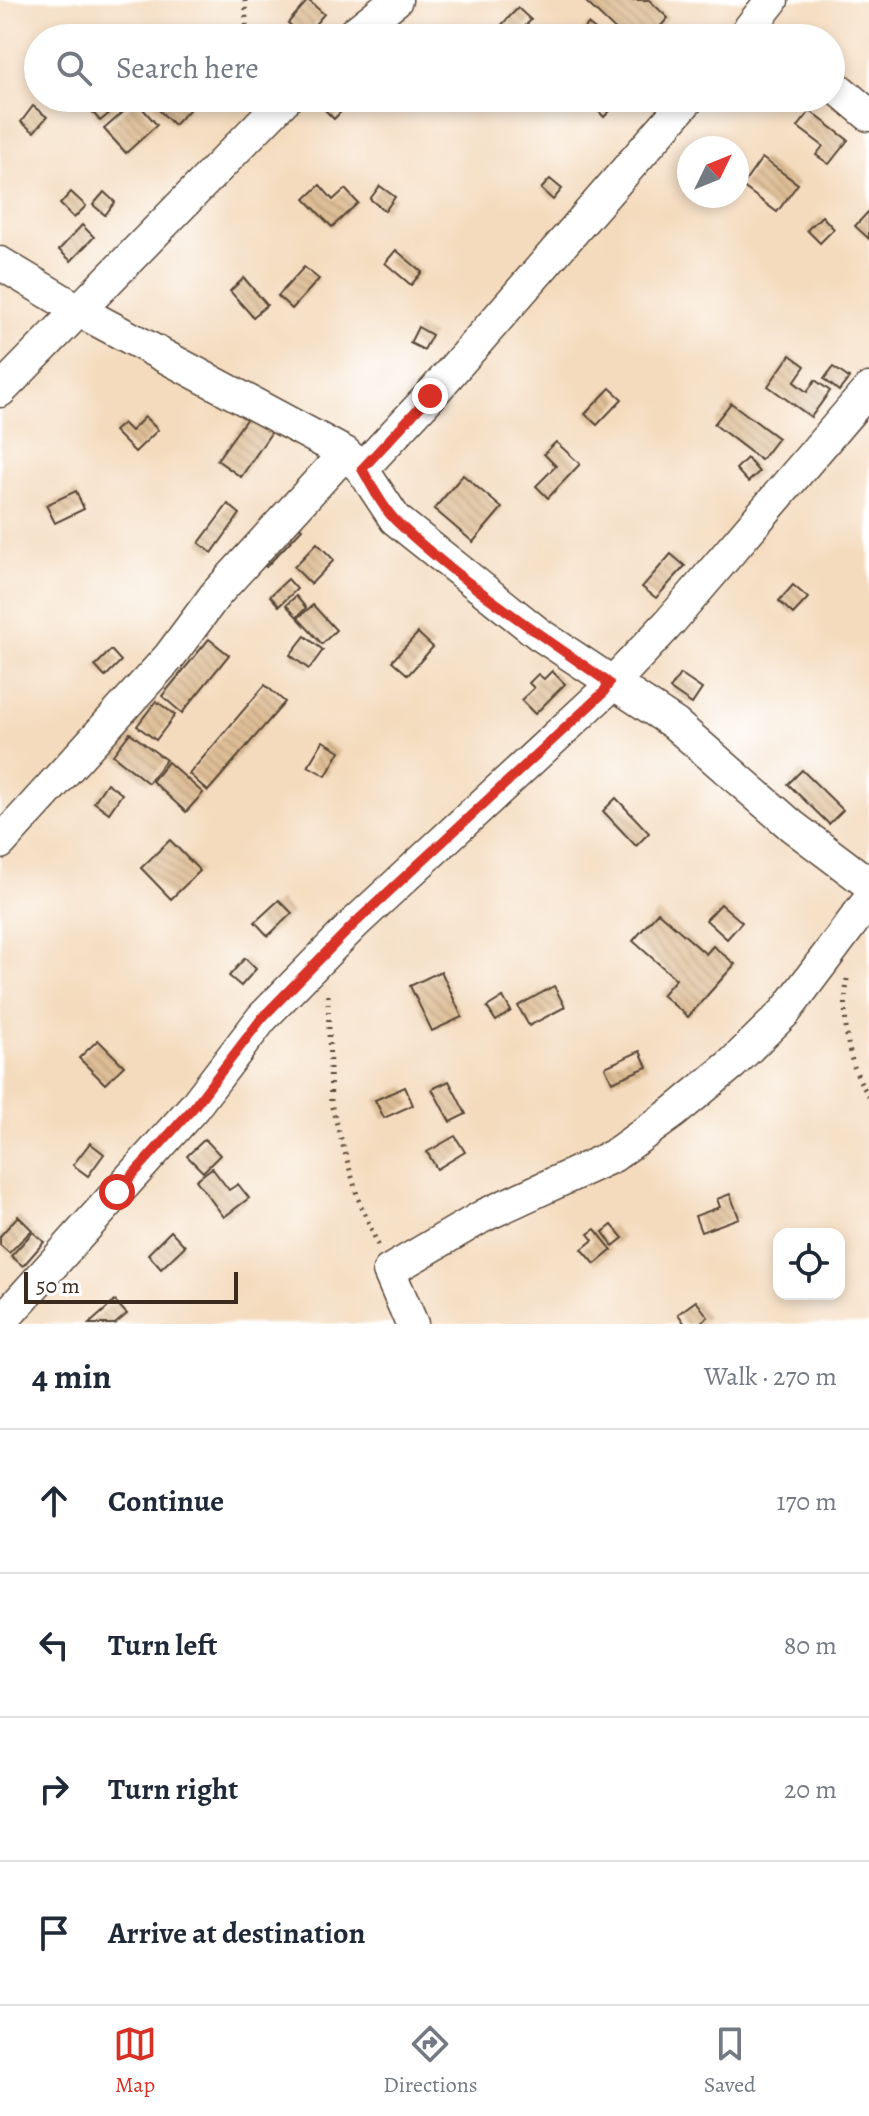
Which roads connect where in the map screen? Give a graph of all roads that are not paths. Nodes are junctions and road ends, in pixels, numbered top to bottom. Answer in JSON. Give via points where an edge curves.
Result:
{"nodes":[{"id":1,"x":396,"y":0,"type":"edge"},
{"id":2,"x":772,"y":0,"type":"edge"},
{"id":3,"x":366,"y":24,"type":"edge"},
{"id":4,"x":761,"y":24,"type":"edge"},
{"id":5,"x":845,"y":95,"type":"edge"},
{"id":6,"x":272,"y":112,"type":"edge"},
{"id":7,"x":677,"y":112,"type":"edge"},
{"id":8,"x":869,"y":115,"type":"edge"},
{"id":9,"x":0,"y":263,"type":"edge"},
{"id":10,"x":78,"y":310,"type":"junction"},
{"id":11,"x":869,"y":389,"type":"edge"},
{"id":12,"x":0,"y":391,"type":"edge"},
{"id":13,"x":354,"y":461,"type":"junction"},
{"id":14,"x":609,"y":683,"type":"junction"},
{"id":15,"x":0,"y":843,"type":"edge"},
{"id":16,"x":869,"y":884,"type":"edge"},
{"id":17,"x":869,"y":900,"type":"edge"},
{"id":18,"x":0,"y":1323,"type":"edge"},
{"id":19,"x":412,"y":1324,"type":"edge"}],
"edges":[{"from":1,"to":3,"type":"street"},
{"from":2,"to":4,"type":"street"},
{"from":5,"to":8,"type":"street"},
{"from":6,"to":10,"type":"street"},
{"from":7,"to":13,"type":"street","via":[[430,396]]},
{"from":9,"to":10,"type":"street"},
{"from":10,"to":12,"type":"street"},
{"from":10,"to":13,"type":"street"},
{"from":11,"to":14,"type":"street","via":[[669,623]]},
{"from":13,"to":14,"type":"street","via":[[395,519]]},
{"from":13,"to":15,"type":"street","via":[[216,594],[169,657]]},
{"from":14,"to":16,"type":"street","via":[[675,724],[792,826]]},
{"from":14,"to":18,"type":"street","via":[[262,1018],[194,1107]]},
{"from":17,"to":19,"type":"street","via":[[785,1012],[674,1112],[613,1156],[485,1215],[389,1271]]}]}
